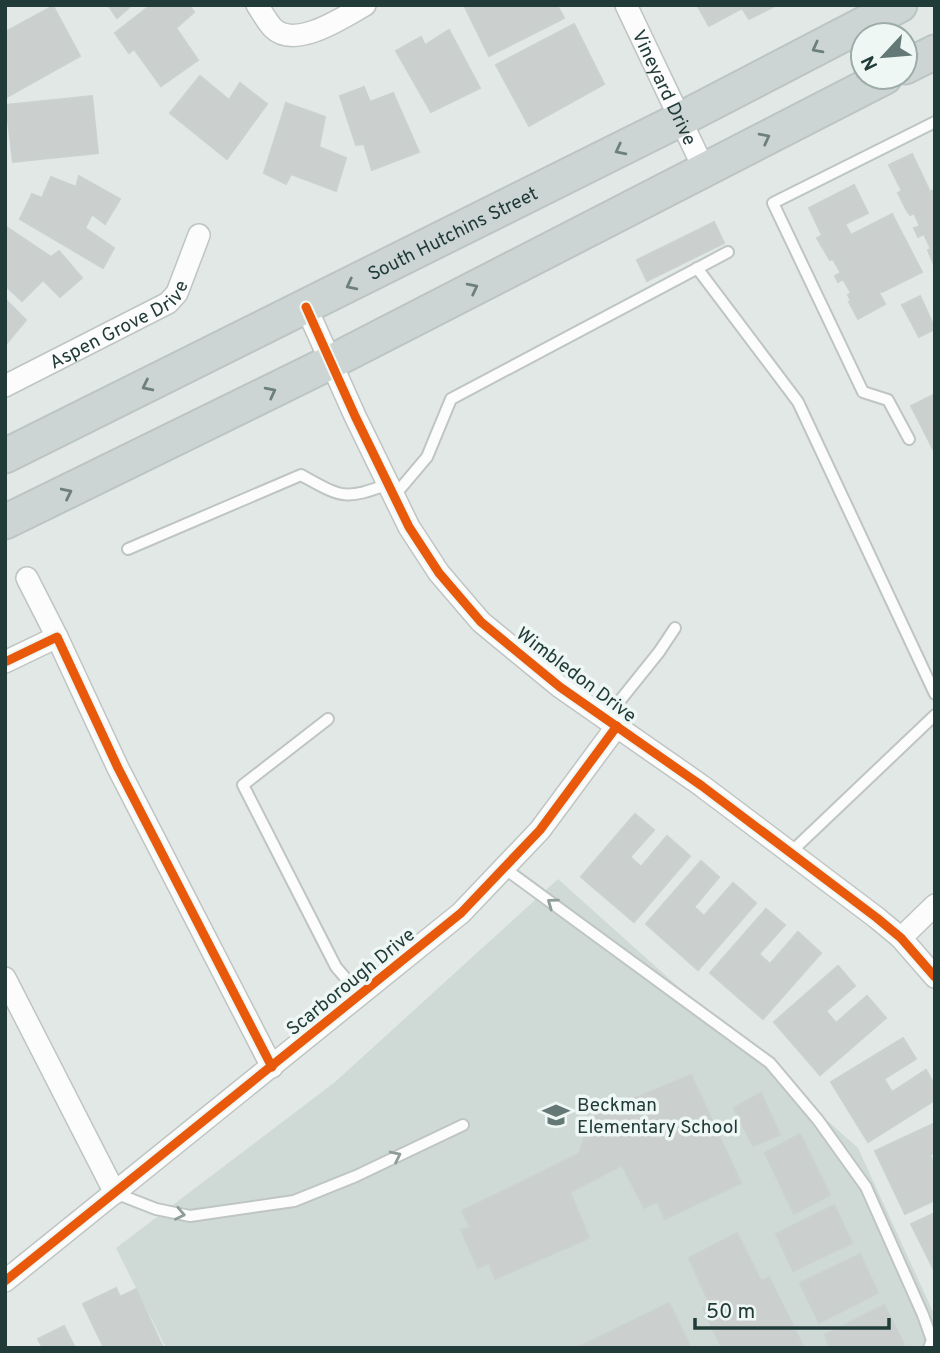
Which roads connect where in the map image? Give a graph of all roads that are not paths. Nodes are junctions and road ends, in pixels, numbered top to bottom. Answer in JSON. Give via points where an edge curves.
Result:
{"nodes":[{"id":1,"x":257,"y":5,"type":"edge"},
{"id":2,"x":365,"y":5,"type":"edge"},
{"id":3,"x":626,"y":5,"type":"edge"},
{"id":4,"x":900,"y":5,"type":"edge"},
{"id":5,"x":935,"y":52,"type":"edge"},
{"id":6,"x":919,"y":60,"type":"edge"},
{"id":7,"x":858,"y":91,"type":"edge"},
{"id":8,"x":681,"y":119,"type":"junction"},
{"id":9,"x":935,"y":122,"type":"edge"},
{"id":10,"x":704,"y":169,"type":"junction"},
{"id":11,"x":199,"y":235,"type":"dead end"},
{"id":12,"x":728,"y":252,"type":"dead end"},
{"id":13,"x":697,"y":268,"type":"junction"},
{"id":14,"x":306,"y":307,"type":"junction"},
{"id":15,"x":331,"y":362,"type":"junction"},
{"id":16,"x":5,"y":386,"type":"edge"},
{"id":17,"x":909,"y":439,"type":"dead end"},
{"id":18,"x":5,"y":456,"type":"edge"},
{"id":19,"x":391,"y":490,"type":"junction"},
{"id":20,"x":5,"y":522,"type":"edge"},
{"id":21,"x":128,"y":549,"type":"dead end"},
{"id":22,"x":27,"y":578,"type":"dead end"},
{"id":23,"x":675,"y":628,"type":"dead end"},
{"id":24,"x":57,"y":637,"type":"junction"},
{"id":25,"x":5,"y":663,"type":"edge"},
{"id":26,"x":935,"y":694,"type":"edge"},
{"id":27,"x":935,"y":715,"type":"edge"},
{"id":28,"x":328,"y":719,"type":"dead end"},
{"id":29,"x":612,"y":722,"type":"junction"},
{"id":30,"x":790,"y":852,"type":"junction"},
{"id":31,"x":504,"y":868,"type":"junction"},
{"id":32,"x":935,"y":905,"type":"edge"},
{"id":33,"x":901,"y":938,"type":"junction"},
{"id":34,"x":5,"y":978,"type":"edge"},
{"id":35,"x":935,"y":978,"type":"edge"},
{"id":36,"x":361,"y":996,"type":"junction"},
{"id":37,"x":272,"y":1067,"type":"junction"},
{"id":38,"x":463,"y":1125,"type":"dead end"},
{"id":39,"x":115,"y":1194,"type":"junction"},
{"id":40,"x":5,"y":1281,"type":"edge"},
{"id":41,"x":929,"y":1348,"type":"edge"}],
"edges":[{"from":1,"to":2,"type":"street","via":[[274,30],[293,36],[318,31]]},
{"from":3,"to":8,"type":"street","name":"Vineyard Drive"},
{"from":4,"to":8,"type":"main road","name":"South Hutchins Street","one_way":true},
{"from":5,"to":6,"type":"main road"},
{"from":10,"to":7,"type":"main road","one_way":true},
{"from":8,"to":10,"type":"street","name":"Vineyard Drive"},
{"from":8,"to":14,"type":"main road","name":"South Hutchins Street","one_way":true},
{"from":9,"to":17,"type":"lane","via":[[773,204],[863,393],[888,400]]},
{"from":15,"to":10,"type":"main road","one_way":true},
{"from":11,"to":16,"type":"street","name":"Aspen Grove Drive","via":[[177,293],[168,303]]},
{"from":12,"to":13,"type":"lane"},
{"from":13,"to":19,"type":"lane","via":[[450,399],[427,457]]},
{"from":13,"to":26,"type":"lane","via":[[798,402]]},
{"from":14,"to":15,"type":"street","name":"Wimbledon Drive"},
{"from":14,"to":18,"type":"main road","name":"South Hutchins Street","one_way":true},
{"from":15,"to":19,"type":"street","name":"Wimbledon Drive"},
{"from":20,"to":15,"type":"main road","one_way":true},
{"from":19,"to":21,"type":"lane","via":[[338,495],[301,475]]},
{"from":19,"to":29,"type":"street","name":"Wimbledon Drive","via":[[439,573],[481,622],[560,688]]},
{"from":22,"to":24,"type":"street"},
{"from":23,"to":29,"type":"lane"},
{"from":24,"to":25,"type":"street"},
{"from":24,"to":37,"type":"street","via":[[124,780]]},
{"from":27,"to":30,"type":"lane"},
{"from":28,"to":36,"type":"lane","via":[[243,785],[336,967]]},
{"from":29,"to":30,"type":"street","name":"Wimbledon Drive"},
{"from":29,"to":31,"type":"street","name":"Scarborough Drive","via":[[540,830]]},
{"from":30,"to":33,"type":"street","name":"Wimbledon Drive"},
{"from":31,"to":36,"type":"street","name":"Scarborough Drive","via":[[461,913]]},
{"from":41,"to":31,"type":"lane","one_way":true,"via":[[932,1340],[923,1315],[866,1186],[770,1063]]},
{"from":32,"to":33,"type":"street"},
{"from":33,"to":35,"type":"street","name":"Wimbledon Drive"},
{"from":34,"to":39,"type":"street"},
{"from":36,"to":37,"type":"street","name":"Scarborough Drive"},
{"from":37,"to":39,"type":"street","name":"Scarborough Drive"},
{"from":39,"to":38,"type":"lane","one_way":true,"via":[[190,1216],[294,1202]]},
{"from":39,"to":40,"type":"street","name":"Scarborough Drive"}]}
